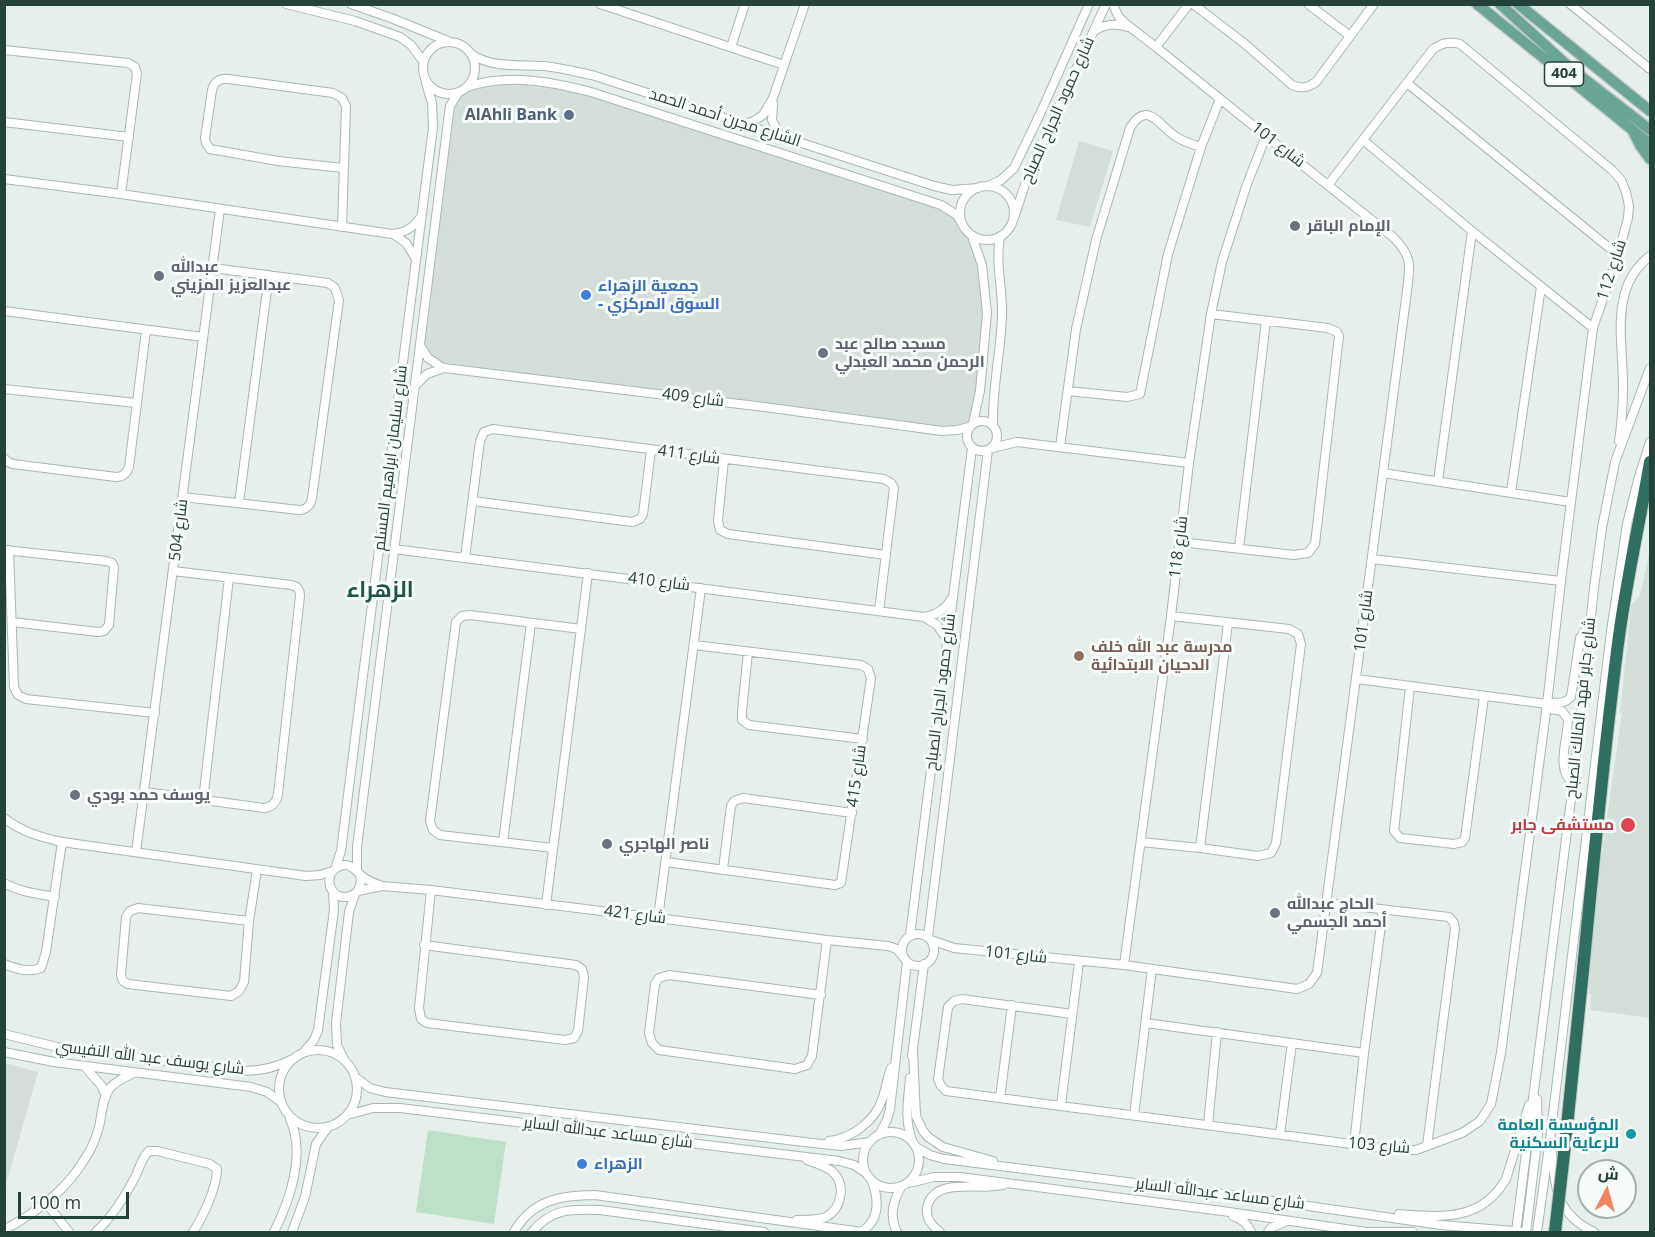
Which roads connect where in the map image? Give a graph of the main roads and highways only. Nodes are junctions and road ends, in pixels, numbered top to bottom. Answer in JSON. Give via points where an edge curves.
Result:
{"nodes":[{"id":1,"x":1477,"y":4,"type":"edge"},
{"id":2,"x":1500,"y":4,"type":"edge"},
{"id":3,"x":1518,"y":4,"type":"edge"},
{"id":4,"x":1650,"y":111,"type":"edge"},
{"id":5,"x":1632,"y":128,"type":"junction"},
{"id":6,"x":1650,"y":130,"type":"edge"},
{"id":7,"x":1650,"y":144,"type":"edge"},
{"id":8,"x":1650,"y":159,"type":"edge"},
{"id":9,"x":1650,"y":467,"type":"edge"},
{"id":10,"x":1555,"y":1233,"type":"edge"}],
"edges":[{"from":1,"to":5,"type":"main road","number":"404"},
{"from":2,"to":6,"type":"main road","via":[[1570,68]]},
{"from":3,"to":4,"type":"main road","number":"404"},
{"from":5,"to":7,"type":"main road","number":"404"},
{"from":5,"to":8,"type":"main road"},
{"from":9,"to":10,"type":"highway","bridge":true,"via":[[1620,634],[1604,760]]}]}
